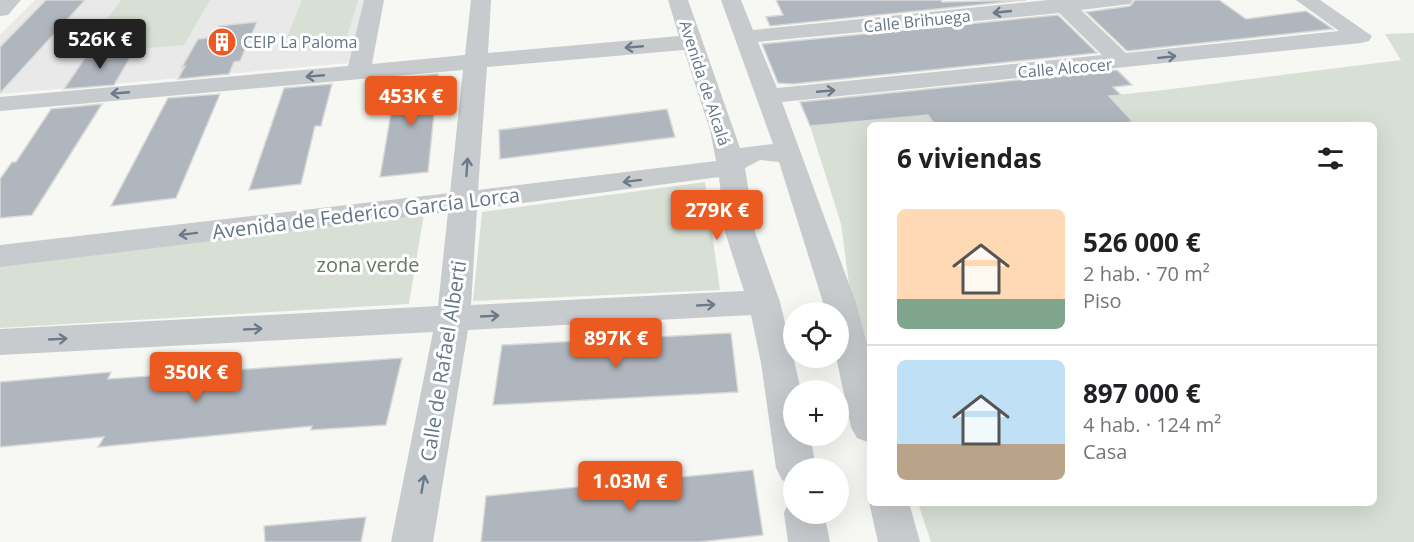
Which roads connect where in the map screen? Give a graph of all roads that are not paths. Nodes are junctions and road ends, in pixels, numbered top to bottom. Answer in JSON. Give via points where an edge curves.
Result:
{"nodes":[{"id":1,"x":11,"y":0,"type":"edge"},
{"id":2,"x":374,"y":0,"type":"edge"},
{"id":3,"x":481,"y":0,"type":"edge"},
{"id":4,"x":678,"y":0,"type":"edge"},
{"id":5,"x":731,"y":0,"type":"edge"},
{"id":6,"x":1123,"y":0,"type":"edge"},
{"id":7,"x":1306,"y":0,"type":"edge"},
{"id":8,"x":1061,"y":3,"type":"edge"},
{"id":9,"x":0,"y":10,"type":"edge"},
{"id":10,"x":746,"y":37,"type":"junction"},
{"id":11,"x":693,"y":42,"type":"junction"},
{"id":12,"x":476,"y":61,"type":"junction"},
{"id":13,"x":1122,"y":62,"type":"junction"},
{"id":14,"x":358,"y":72,"type":"junction"},
{"id":15,"x":768,"y":96,"type":"junction"},
{"id":16,"x":0,"y":104,"type":"edge"},
{"id":17,"x":791,"y":157,"type":"junction"},
{"id":18,"x":731,"y":166,"type":"junction"},
{"id":19,"x":465,"y":201,"type":"junction"},
{"id":20,"x":0,"y":256,"type":"edge"},
{"id":21,"x":834,"y":302,"type":"edge"},
{"id":22,"x":779,"y":311,"type":"edge"},
{"id":23,"x":453,"y":318,"type":"junction"},
{"id":24,"x":0,"y":342,"type":"edge"},
{"id":25,"x":849,"y":353,"type":"edge"},
{"id":26,"x":867,"y":417,"type":"edge"},
{"id":27,"x":794,"y":458,"type":"edge"},
{"id":28,"x":890,"y":506,"type":"edge"},
{"id":29,"x":806,"y":524,"type":"edge"},
{"id":30,"x":412,"y":542,"type":"edge"},
{"id":31,"x":809,"y":542,"type":"edge"},
{"id":32,"x":899,"y":542,"type":"edge"}],
"edges":[{"from":1,"to":9,"type":"street"},
{"from":2,"to":14,"type":"street"},
{"from":3,"to":12,"type":"street","name":"Calle de Rafael Alberti"},
{"from":4,"to":11,"type":"street","name":"Avenida de Alcalá"},
{"from":5,"to":10,"type":"street"},
{"from":6,"to":8,"type":"street","name":"Calle Brihuega"},
{"from":13,"to":7,"type":"street","name":"Calle Alcocer","one_way":true,"via":[[1361,36]]},
{"from":8,"to":10,"type":"street","name":"Calle Brihuega","one_way":true},
{"from":8,"to":13,"type":"street"},
{"from":10,"to":15,"type":"street"},
{"from":11,"to":12,"type":"street","one_way":true},
{"from":11,"to":18,"type":"street","name":"Avenida de Alcalá"},
{"from":12,"to":14,"type":"street"},
{"from":19,"to":12,"type":"street","name":"Calle de Rafael Alberti","one_way":true},
{"from":15,"to":13,"type":"street","name":"Calle Alcocer","one_way":true},
{"from":14,"to":16,"type":"street","one_way":true},
{"from":15,"to":17,"type":"street"},
{"from":17,"to":18,"type":"street","name":"Avenida de Alcalá","via":[[761,152],[738,159]]},
{"from":17,"to":21,"type":"street"},
{"from":18,"to":19,"type":"street","name":"Avenida de Federico García Lorca","one_way":true},
{"from":18,"to":22,"type":"street","name":"Avenida de Alcalá","via":[[740,232]]},
{"from":19,"to":20,"type":"street","name":"Avenida de Federico García Lorca","one_way":true},
{"from":19,"to":23,"type":"street","name":"Calle de Rafael Alberti"},
{"from":23,"to":22,"type":"street","one_way":true},
{"from":22,"to":27,"type":"street","name":"Avenida de Alcalá","via":[[779,363]]},
{"from":24,"to":23,"type":"street","one_way":true},
{"from":30,"to":23,"type":"street","name":"Calle de Rafael Alberti","one_way":true},
{"from":25,"to":26,"type":"street"},
{"from":28,"to":32,"type":"street"},
{"from":29,"to":31,"type":"street"}]}
